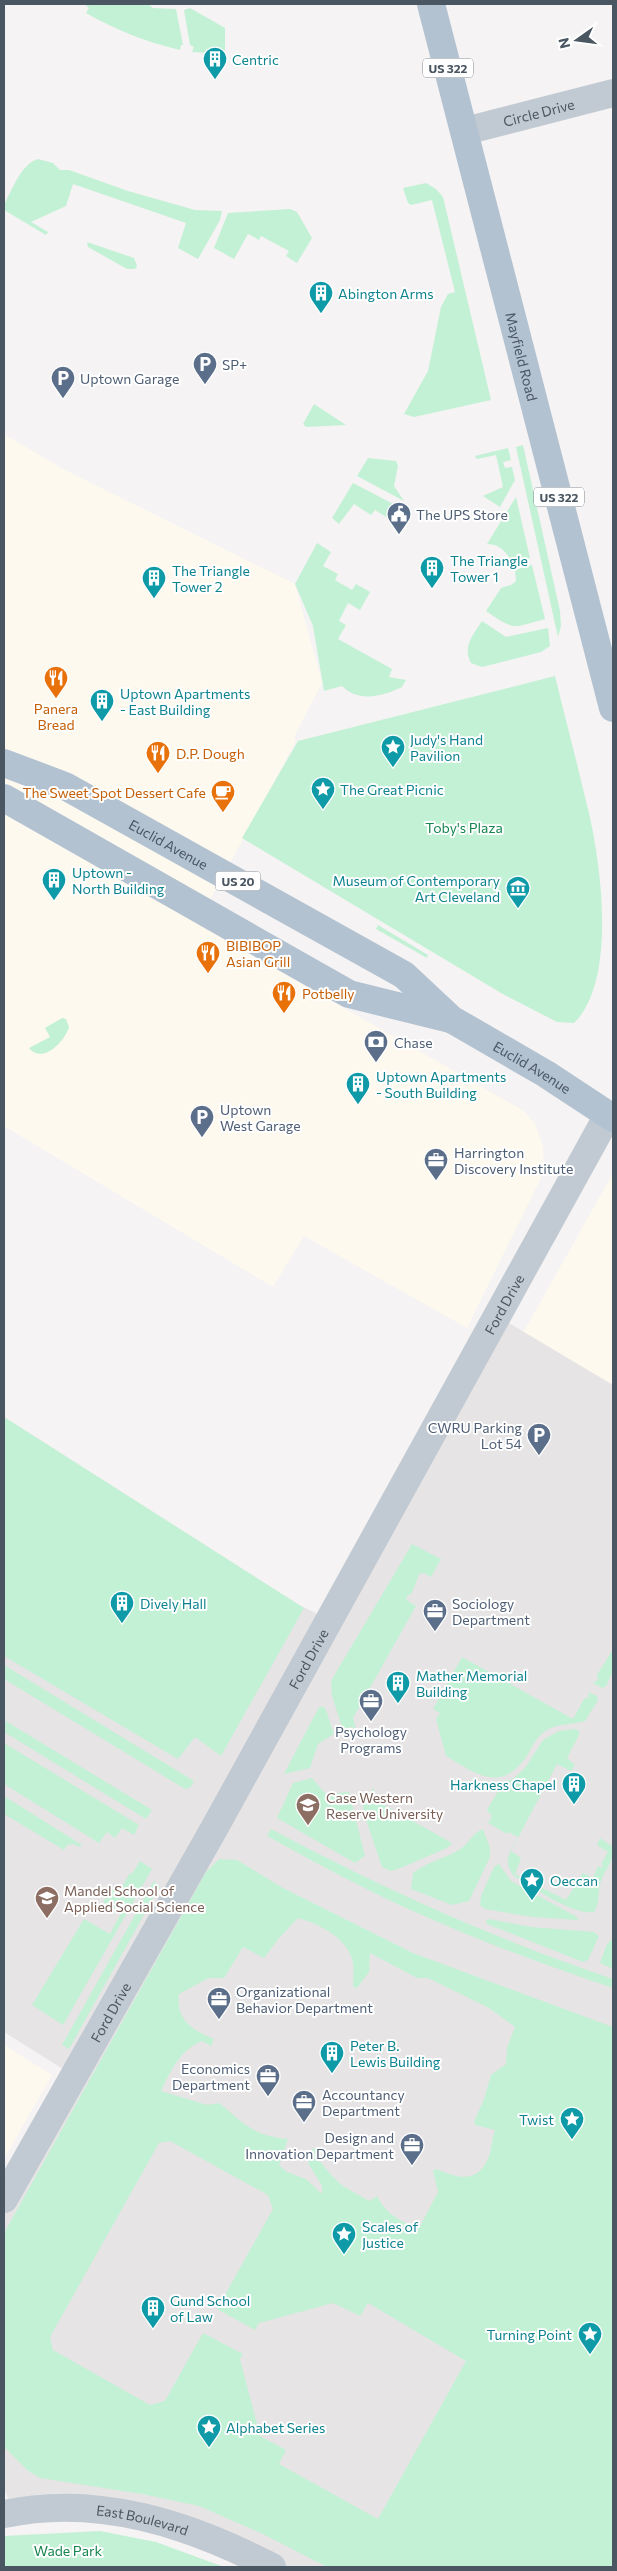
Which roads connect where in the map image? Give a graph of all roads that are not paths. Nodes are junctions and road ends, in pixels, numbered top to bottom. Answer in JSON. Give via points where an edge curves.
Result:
{"nodes":[{"id":1,"x":431,"y":4,"type":"edge"},
{"id":2,"x":613,"y":93,"type":"edge"},
{"id":3,"x":465,"y":132,"type":"junction"},
{"id":4,"x":613,"y":708,"type":"edge"},
{"id":5,"x":4,"y":763,"type":"edge"},
{"id":6,"x":4,"y":798,"type":"edge"},
{"id":7,"x":451,"y":1019,"type":"junction"},
{"id":8,"x":612,"y":1113,"type":"edge"},
{"id":9,"x":4,"y":2199,"type":"edge"},
{"id":10,"x":4,"y":2514,"type":"edge"},
{"id":11,"x":272,"y":2567,"type":"edge"}],
"edges":[{"from":1,"to":3,"type":"main road","name":"Mayfield Road","number":"US 322"},
{"from":2,"to":3,"type":"street","name":"Circle Drive"},
{"from":3,"to":4,"type":"main road","name":"Mayfield Road","number":"US 322"},
{"from":5,"to":7,"type":"main road","name":"Euclid Avenue","number":"US 20","via":[[65,786],[404,975]]},
{"from":6,"to":7,"type":"main road","name":"Euclid Avenue","via":[[349,994]]},
{"from":7,"to":8,"type":"main road","name":"Euclid Avenue","number":"US 20"},
{"from":8,"to":9,"type":"street","name":"Ford Drive"},
{"from":10,"to":11,"type":"street","name":"East Boulevard","via":[[56,2508],[128,2513],[174,2525]]}]}
